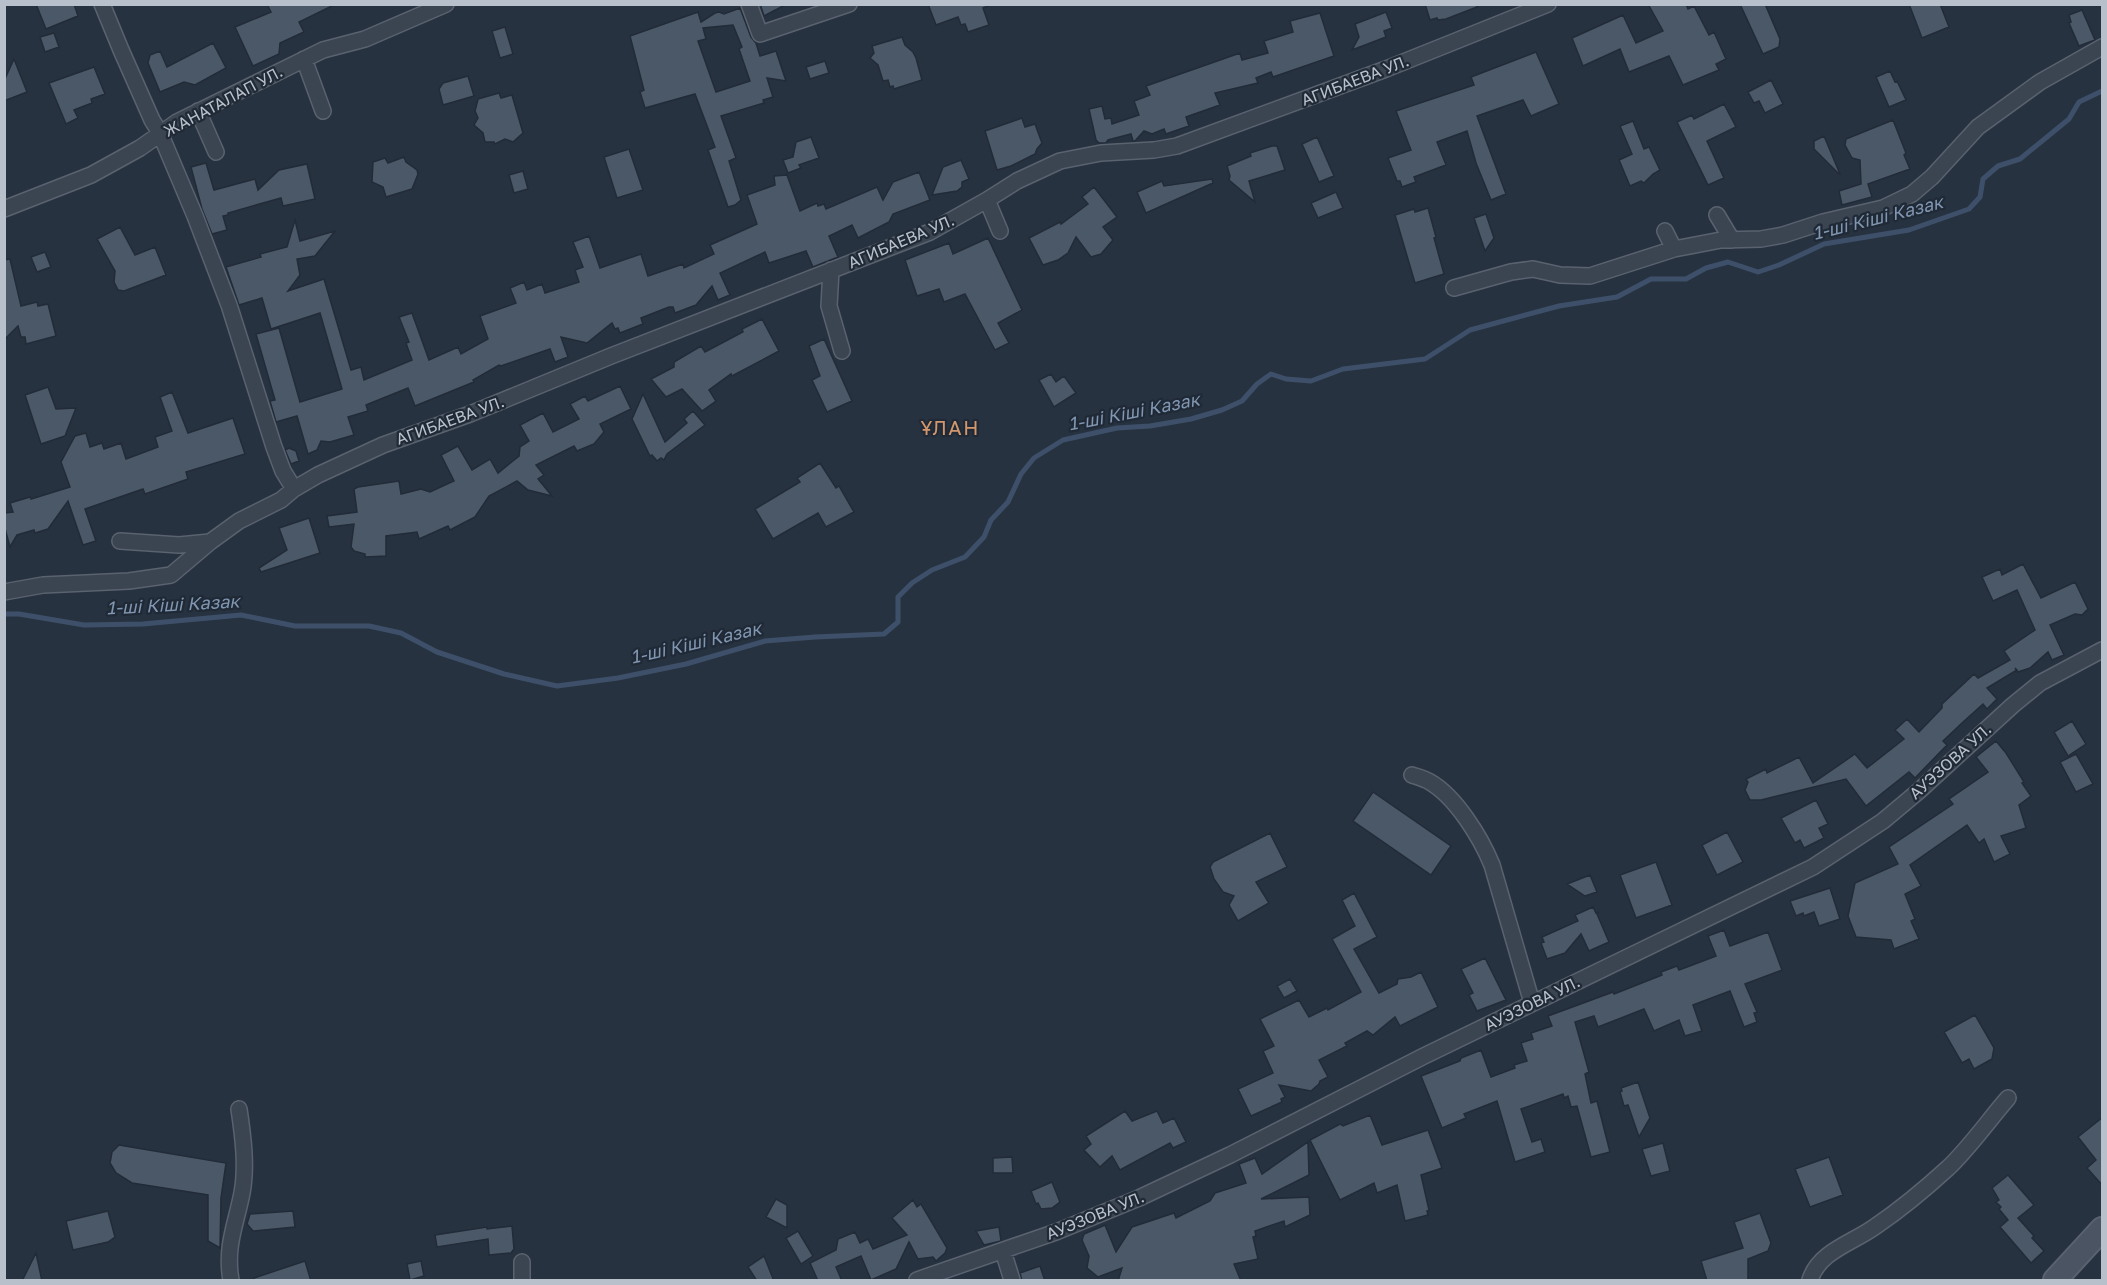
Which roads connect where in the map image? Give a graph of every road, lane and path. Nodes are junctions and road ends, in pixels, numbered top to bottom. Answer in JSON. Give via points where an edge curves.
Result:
{"nodes":[{"id":1,"x":102,"y":4,"type":"edge"},
{"id":2,"x":446,"y":4,"type":"edge"},
{"id":3,"x":749,"y":4,"type":"edge"},
{"id":4,"x":849,"y":4,"type":"edge"},
{"id":5,"x":1548,"y":4,"type":"edge"},
{"id":6,"x":2103,"y":47,"type":"edge"},
{"id":7,"x":304,"y":59,"type":"junction"},
{"id":8,"x":198,"y":111,"type":"junction"},
{"id":9,"x":323,"y":111,"type":"dead end"},
{"id":10,"x":160,"y":133,"type":"junction"},
{"id":11,"x":216,"y":152,"type":"dead end"},
{"id":12,"x":987,"y":200,"type":"junction"},
{"id":13,"x":4,"y":209,"type":"edge"},
{"id":14,"x":1717,"y":214,"type":"dead end"},
{"id":15,"x":1000,"y":231,"type":"dead end"},
{"id":16,"x":1665,"y":231,"type":"dead end"},
{"id":17,"x":1732,"y":240,"type":"junction"},
{"id":18,"x":1674,"y":249,"type":"junction"},
{"id":19,"x":831,"y":270,"type":"junction"},
{"id":20,"x":1454,"y":288,"type":"dead end"},
{"id":21,"x":842,"y":351,"type":"dead end"},
{"id":22,"x":294,"y":489,"type":"junction"},
{"id":23,"x":120,"y":541,"type":"dead end"},
{"id":24,"x":210,"y":542,"type":"junction"},
{"id":25,"x":6,"y":590,"type":"edge"},
{"id":26,"x":2103,"y":650,"type":"edge"},
{"id":27,"x":1412,"y":775,"type":"dead end"},
{"id":28,"x":1532,"y":1003,"type":"junction"},
{"id":29,"x":2008,"y":1098,"type":"dead end"},
{"id":30,"x":239,"y":1109,"type":"dead end"},
{"id":31,"x":2103,"y":1229,"type":"edge"},
{"id":32,"x":1003,"y":1251,"type":"junction"},
{"id":33,"x":522,"y":1262,"type":"dead end"},
{"id":34,"x":231,"y":1281,"type":"edge"},
{"id":35,"x":522,"y":1281,"type":"edge"},
{"id":36,"x":917,"y":1281,"type":"edge"},
{"id":37,"x":1012,"y":1281,"type":"edge"},
{"id":38,"x":1810,"y":1281,"type":"edge"},
{"id":39,"x":2055,"y":1281,"type":"edge"}],
"edges":[{"from":1,"to":10,"type":"street"},
{"from":2,"to":7,"type":"street","name":"ЖАНАТАЛАП УЛ.","via":[[365,39]]},
{"from":3,"to":4,"type":"street","via":[[760,34]]},
{"from":5,"to":12,"type":"street","name":"АГИБАЕВА УЛ.","via":[[1177,146],[1060,161]]},
{"from":6,"to":17,"type":"street","via":[[2040,82],[1978,127],[1912,194],[1883,208],[1783,235]]},
{"from":7,"to":8,"type":"street","name":"ЖАНАТАЛАП УЛ."},
{"from":7,"to":9,"type":"street"},
{"from":8,"to":10,"type":"street","name":"ЖАНАТАЛАП УЛ."},
{"from":8,"to":11,"type":"street"},
{"from":10,"to":13,"type":"street","name":"ЖАНАТАЛАП УЛ.","via":[[91,175]]},
{"from":10,"to":22,"type":"street","via":[[229,305],[274,447]]},
{"from":12,"to":15,"type":"street"},
{"from":12,"to":19,"type":"street","name":"АГИБАЕВА УЛ.","via":[[930,232]]},
{"from":14,"to":17,"type":"street"},
{"from":16,"to":18,"type":"street"},
{"from":17,"to":18,"type":"street"},
{"from":18,"to":20,"type":"street","via":[[1590,276],[1533,269]]},
{"from":19,"to":21,"type":"street","via":[[829,306]]},
{"from":19,"to":22,"type":"street","name":"АГИБАЕВА УЛ.","via":[[383,445]]},
{"from":22,"to":24,"type":"street","name":"АГИБАЕВА УЛ."},
{"from":23,"to":24,"type":"street","via":[[179,545]]},
{"from":24,"to":25,"type":"street","name":"АГИБАЕВА УЛ.","via":[[171,575]]},
{"from":26,"to":28,"type":"street","name":"АУЭЗОВА УЛ.","via":[[2040,683],[1920,790],[1846,847],[1813,867]]},
{"from":27,"to":28,"type":"street","via":[[1441,790],[1484,844]]},
{"from":28,"to":32,"type":"street","name":"АУЭЗОВА УЛ.","via":[[1148,1194]]},
{"from":29,"to":38,"type":"street","via":[[1941,1174],[1909,1203],[1819,1263]]},
{"from":30,"to":34,"type":"street","via":[[244,1141],[242,1192],[231,1237]]},
{"from":31,"to":39,"type":"main road"},
{"from":32,"to":36,"type":"street","name":"АУЭЗОВА УЛ."},
{"from":32,"to":37,"type":"street"},
{"from":33,"to":35,"type":"street"}]}
